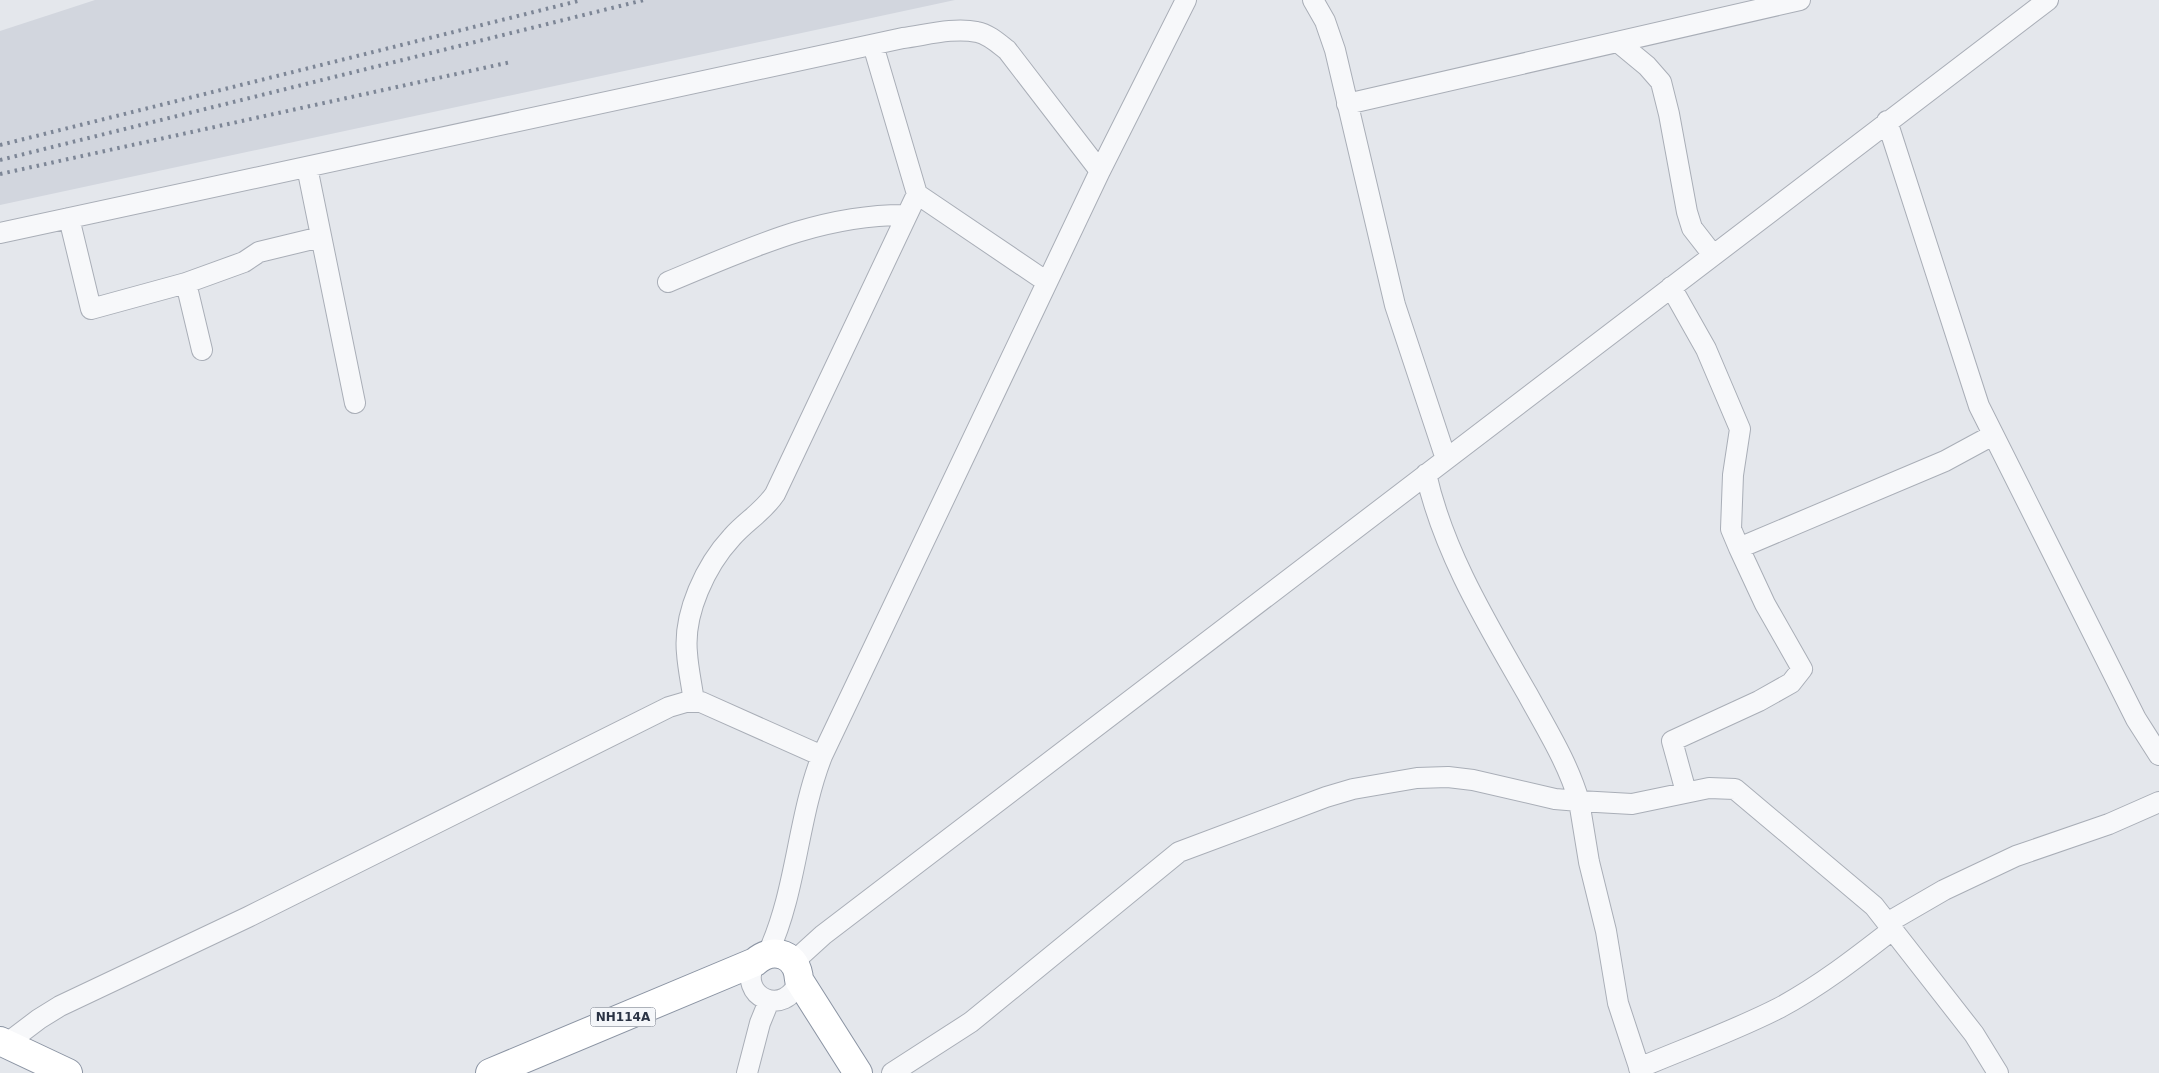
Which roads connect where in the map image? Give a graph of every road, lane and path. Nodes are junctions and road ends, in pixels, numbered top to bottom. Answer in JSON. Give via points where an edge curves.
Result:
{"nodes":[{"id":1,"x":1186,"y":0,"type":"edge"},
{"id":2,"x":1313,"y":0,"type":"edge"},
{"id":3,"x":1800,"y":0,"type":"edge"},
{"id":4,"x":2048,"y":0,"type":"edge"},
{"id":5,"x":1618,"y":42,"type":"junction"},
{"id":6,"x":873,"y":45,"type":"junction"},
{"id":7,"x":1347,"y":104,"type":"junction"},
{"id":8,"x":1887,"y":121,"type":"junction"},
{"id":9,"x":307,"y":167,"type":"junction"},
{"id":10,"x":1100,"y":171,"type":"junction"},
{"id":11,"x":917,"y":194,"type":"junction"},
{"id":12,"x":907,"y":215,"type":"junction"},
{"id":13,"x":69,"y":218,"type":"junction"},
{"id":14,"x":0,"y":233,"type":"edge"},
{"id":15,"x":321,"y":237,"type":"junction"},
{"id":16,"x":1713,"y":254,"type":"junction"},
{"id":17,"x":668,"y":282,"type":"dead end"},
{"id":18,"x":1047,"y":282,"type":"junction"},
{"id":19,"x":186,"y":283,"type":"junction"},
{"id":20,"x":1671,"y":287,"type":"junction"},
{"id":21,"x":202,"y":350,"type":"dead end"},
{"id":22,"x":355,"y":402,"type":"dead end"},
{"id":23,"x":1993,"y":435,"type":"junction"},
{"id":24,"x":1446,"y":458,"type":"junction"},
{"id":25,"x":1426,"y":474,"type":"junction"},
{"id":26,"x":1739,"y":548,"type":"junction"},
{"id":27,"x":694,"y":702,"type":"junction"},
{"id":28,"x":2157,"y":750,"type":"edge"},
{"id":29,"x":822,"y":756,"type":"junction"},
{"id":30,"x":1686,"y":792,"type":"junction"},
{"id":31,"x":1579,"y":802,"type":"junction"},
{"id":32,"x":2159,"y":802,"type":"edge"},
{"id":33,"x":1889,"y":926,"type":"junction"},
{"id":34,"x":762,"y":958,"type":"junction"},
{"id":35,"x":797,"y":972,"type":"junction"},
{"id":36,"x":770,"y":1001,"type":"junction"},
{"id":37,"x":3,"y":1042,"type":"edge"},
{"id":38,"x":1640,"y":1070,"type":"edge"},
{"id":39,"x":68,"y":1073,"type":"edge"},
{"id":40,"x":490,"y":1073,"type":"edge"},
{"id":41,"x":747,"y":1073,"type":"edge"},
{"id":42,"x":858,"y":1073,"type":"edge"},
{"id":43,"x":892,"y":1073,"type":"edge"},
{"id":44,"x":1998,"y":1073,"type":"edge"}],
"edges":[{"from":1,"to":10,"type":"street"},
{"from":2,"to":7,"type":"street","via":[[1325,21],[1335,50]]},
{"from":3,"to":5,"type":"street"},
{"from":4,"to":8,"type":"street"},
{"from":5,"to":7,"type":"street"},
{"from":5,"to":16,"type":"street","via":[[1661,82],[1687,212],[1692,228]]},
{"from":6,"to":9,"type":"street"},
{"from":6,"to":10,"type":"street","via":[[903,38],[979,32],[1016,60]]},
{"from":6,"to":11,"type":"street"},
{"from":7,"to":24,"type":"street","via":[[1396,305]]},
{"from":8,"to":16,"type":"street"},
{"from":8,"to":23,"type":"street","via":[[1979,406]]},
{"from":9,"to":13,"type":"street"},
{"from":9,"to":15,"type":"street"},
{"from":10,"to":18,"type":"street"},
{"from":11,"to":12,"type":"street"},
{"from":11,"to":18,"type":"street"},
{"from":12,"to":17,"type":"street","via":[[847,219],[788,233]]},
{"from":12,"to":27,"type":"street","via":[[775,494],[766,508],[726,543],[699,589],[686,651]]},
{"from":13,"to":14,"type":"street"},
{"from":13,"to":19,"type":"street","via":[[91,309]]},
{"from":15,"to":19,"type":"street","via":[[259,252],[244,262]]},
{"from":15,"to":22,"type":"street"},
{"from":16,"to":20,"type":"street"},
{"from":18,"to":29,"type":"street"},
{"from":19,"to":21,"type":"street"},
{"from":20,"to":24,"type":"street"},
{"from":20,"to":26,"type":"street","via":[[1706,349],[1740,429],[1731,520]]},
{"from":23,"to":26,"type":"street","via":[[1944,461]]},
{"from":23,"to":28,"type":"street","via":[[2136,719]]},
{"from":24,"to":25,"type":"street"},
{"from":25,"to":31,"type":"street","via":[[1447,541],[1486,621],[1564,760]]},
{"from":25,"to":35,"type":"street","via":[[823,935],[801,954]]},
{"from":26,"to":30,"type":"street","via":[[1802,669],[1791,683],[1759,701],[1672,741]]},
{"from":27,"to":29,"type":"street","via":[[719,709]]},
{"from":27,"to":37,"type":"street","via":[[669,707],[248,917],[60,1006]]},
{"from":29,"to":34,"type":"street","via":[[807,800],[784,909]]},
{"from":30,"to":31,"type":"street","via":[[1632,804]]},
{"from":30,"to":33,"type":"street","via":[[1709,788],[1735,789],[1874,906]]},
{"from":31,"to":38,"type":"street","via":[[1618,1003]]},
{"from":31,"to":43,"type":"street","via":[[1473,780],[1417,778],[1326,797],[1179,852],[970,1022]]},
{"from":32,"to":33,"type":"street","via":[[2109,824],[2016,856],[1944,890]]},
{"from":33,"to":38,"type":"street","via":[[1838,971],[1780,1007]]},
{"from":33,"to":44,"type":"street","via":[[1974,1034]]},
{"from":34,"to":35,"type":"highway","via":[[784,954]]},
{"from":34,"to":36,"type":"street","via":[[752,969],[752,985],[762,998]]},
{"from":34,"to":40,"type":"highway","number":"NH114A"},
{"from":35,"to":36,"type":"street","via":[[792,994],[785,999]]},
{"from":35,"to":42,"type":"highway"},
{"from":36,"to":41,"type":"street","via":[[760,1023]]},
{"from":37,"to":39,"type":"highway"}]}
